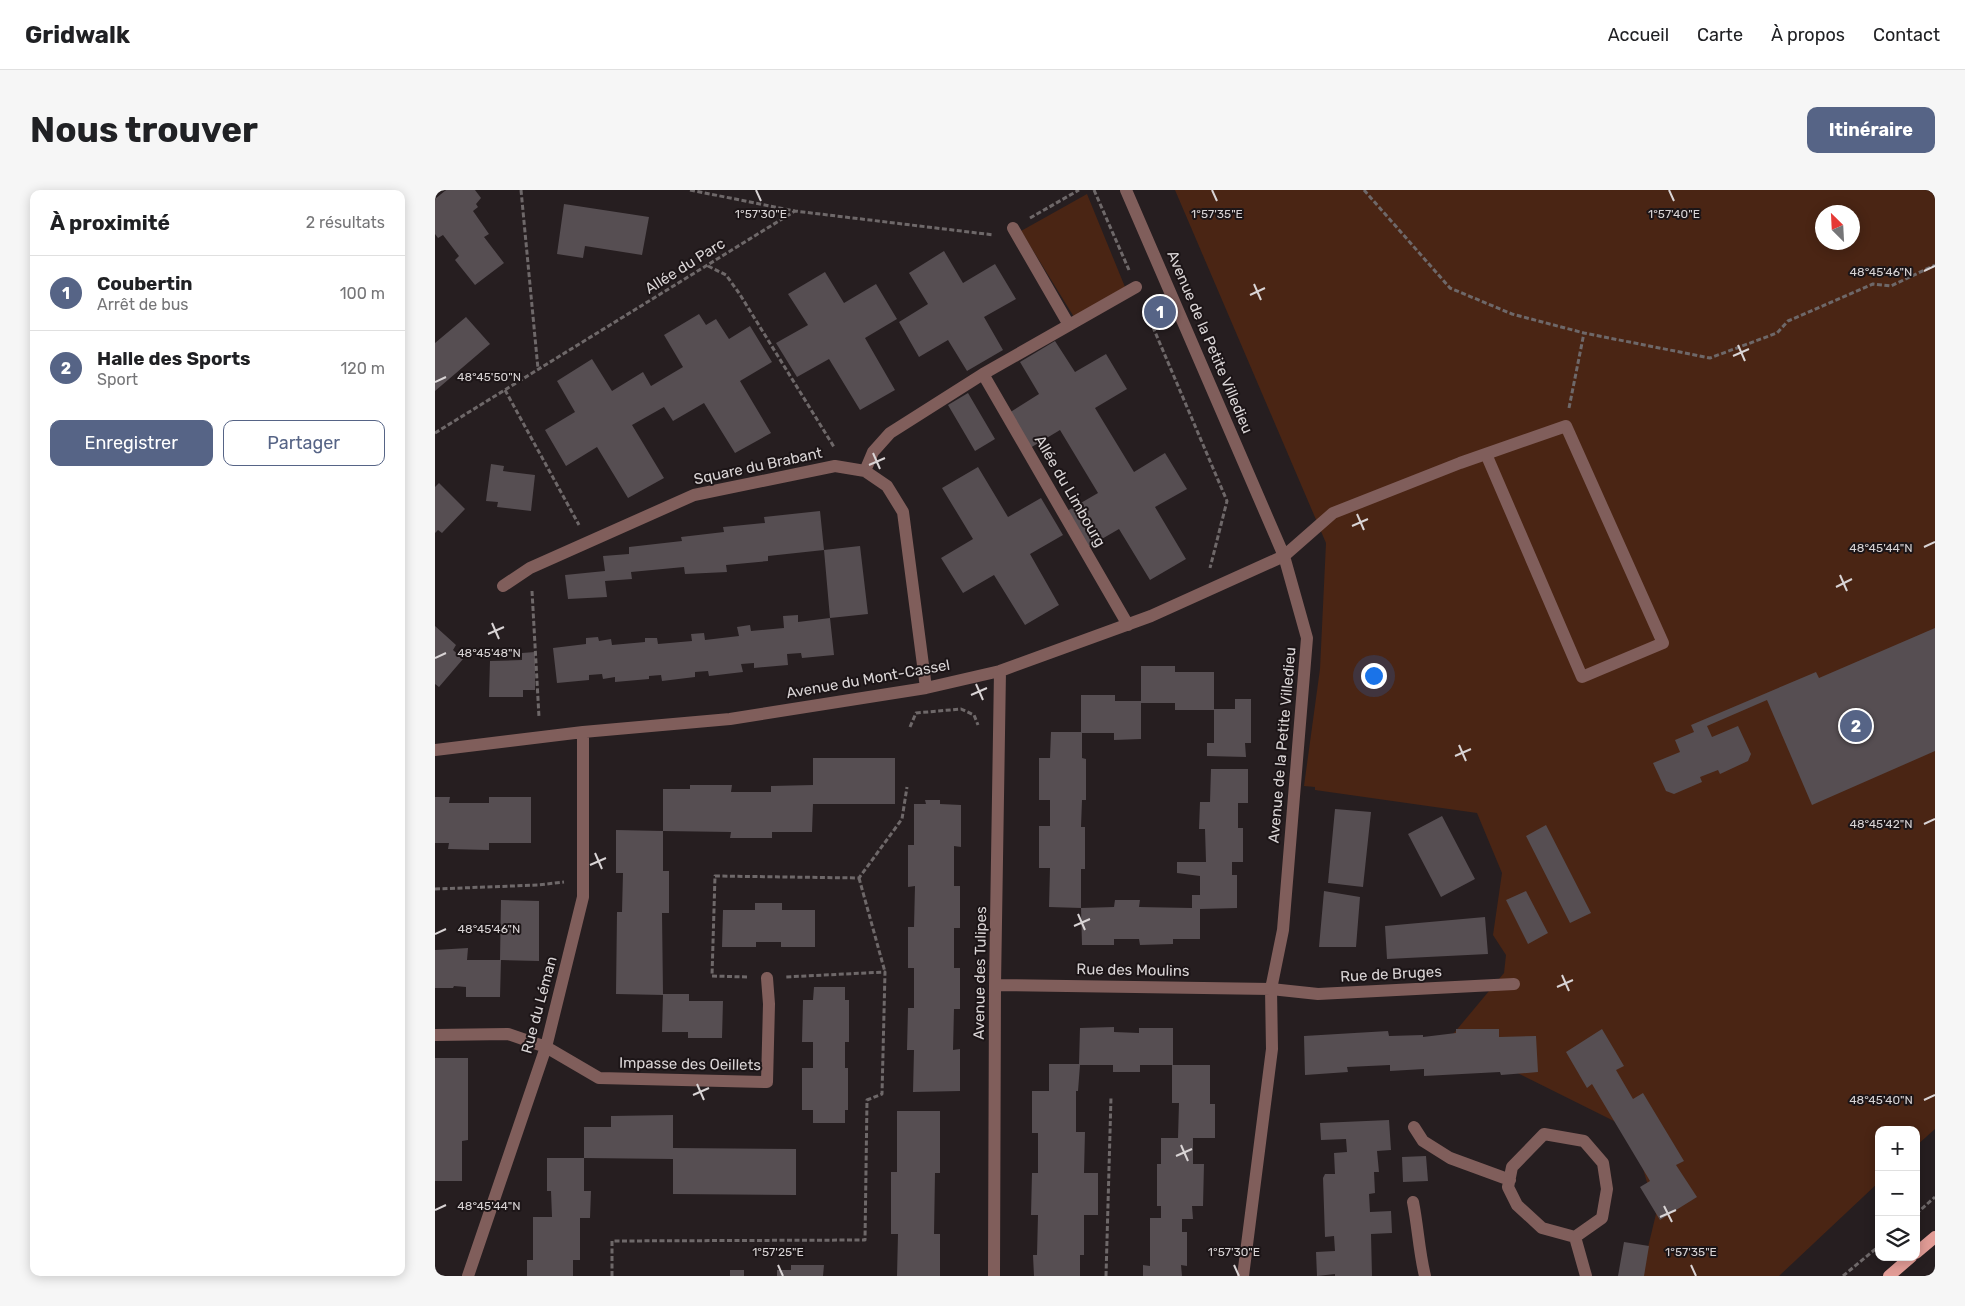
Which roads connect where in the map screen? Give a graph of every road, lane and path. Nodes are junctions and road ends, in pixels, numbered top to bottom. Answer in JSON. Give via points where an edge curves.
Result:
{"nodes":[{"id":1,"x":521,"y":190,"type":"edge"},
{"id":2,"x":690,"y":190,"type":"edge"},
{"id":3,"x":1079,"y":190,"type":"edge"},
{"id":4,"x":1094,"y":190,"type":"edge"},
{"id":5,"x":1126,"y":190,"type":"edge"},
{"id":6,"x":1364,"y":190,"type":"edge"},
{"id":7,"x":795,"y":211,"type":"junction"},
{"id":8,"x":1013,"y":228,"type":"junction"},
{"id":9,"x":1935,"y":265,"type":"edge"},
{"id":10,"x":707,"y":266,"type":"junction"},
{"id":11,"x":1136,"y":287,"type":"junction"},
{"id":12,"x":1069,"y":325,"type":"junction"},
{"id":13,"x":1584,"y":333,"type":"junction"},
{"id":14,"x":538,"y":370,"type":"junction"},
{"id":15,"x":983,"y":374,"type":"junction"},
{"id":16,"x":505,"y":390,"type":"junction"},
{"id":17,"x":1565,"y":426,"type":"junction"},
{"id":18,"x":435,"y":433,"type":"edge"},
{"id":19,"x":1486,"y":454,"type":"junction"},
{"id":20,"x":835,"y":466,"type":"junction"},
{"id":21,"x":865,"y":471,"type":"junction"},
{"id":22,"x":589,"y":543,"type":"junction"},
{"id":23,"x":1284,"y":556,"type":"junction"},
{"id":24,"x":530,"y":568,"type":"junction"},
{"id":25,"x":503,"y":586,"type":"dead end"},
{"id":26,"x":1203,"y":593,"type":"junction"},
{"id":27,"x":1127,"y":625,"type":"junction"},
{"id":28,"x":1000,"y":671,"type":"junction"},
{"id":29,"x":926,"y":688,"type":"junction"},
{"id":30,"x":999,"y":723,"type":"junction"},
{"id":31,"x":910,"y":727,"type":"dead end"},
{"id":32,"x":583,"y":732,"type":"junction"},
{"id":33,"x":540,"y":738,"type":"junction"},
{"id":34,"x":435,"y":750,"type":"edge"},
{"id":35,"x":907,"y":787,"type":"dead end"},
{"id":36,"x":859,"y":878,"type":"junction"},
{"id":37,"x":585,"y":880,"type":"junction"},
{"id":38,"x":435,"y":889,"type":"edge"},
{"id":39,"x":885,"y":972,"type":"junction"},
{"id":40,"x":767,"y":978,"type":"junction"},
{"id":41,"x":1514,"y":984,"type":"dead end"},
{"id":42,"x":995,"y":985,"type":"junction"},
{"id":43,"x":1271,"y":989,"type":"junction"},
{"id":44,"x":435,"y":1035,"type":"edge"},
{"id":45,"x":546,"y":1047,"type":"junction"},
{"id":46,"x":1111,"y":1097,"type":"dead end"},
{"id":47,"x":1414,"y":1127,"type":"dead end"},
{"id":48,"x":1510,"y":1180,"type":"junction"},
{"id":49,"x":1935,"y":1197,"type":"edge"},
{"id":50,"x":1413,"y":1202,"type":"dead end"},
{"id":51,"x":1920,"y":1210,"type":"edge"},
{"id":52,"x":1575,"y":1237,"type":"junction"},
{"id":53,"x":1935,"y":1237,"type":"edge"},
{"id":54,"x":1875,"y":1249,"type":"edge"},
{"id":55,"x":1920,"y":1250,"type":"edge"},
{"id":56,"x":1906,"y":1261,"type":"edge"},
{"id":57,"x":469,"y":1276,"type":"edge"},
{"id":58,"x":612,"y":1276,"type":"edge"},
{"id":59,"x":994,"y":1276,"type":"edge"},
{"id":60,"x":1105,"y":1276,"type":"edge"},
{"id":61,"x":1243,"y":1276,"type":"edge"},
{"id":62,"x":1425,"y":1276,"type":"edge"},
{"id":63,"x":1586,"y":1276,"type":"edge"},
{"id":64,"x":1843,"y":1276,"type":"edge"},
{"id":65,"x":1889,"y":1276,"type":"edge"}],
"edges":[{"from":1,"to":14,"type":"path"},
{"from":2,"to":7,"type":"path"},
{"from":3,"to":8,"type":"path"},
{"from":4,"to":11,"type":"path"},
{"from":5,"to":23,"type":"street","name":"Avenue de la Petite Villedieu"},
{"from":6,"to":13,"type":"path","via":[[1449,288],[1512,314]]},
{"from":7,"to":8,"type":"path","via":[[999,236]]},
{"from":7,"to":10,"type":"path","name":"Allée du Parc"},
{"from":8,"to":12,"type":"street"},
{"from":9,"to":13,"type":"path","via":[[1891,286],[1873,284],[1788,321],[1777,332],[1710,358]]},
{"from":10,"to":14,"type":"path","name":"Allée du Parc"},
{"from":10,"to":20,"type":"path","via":[[726,275],[739,293],[834,447]]},
{"from":11,"to":12,"type":"street"},
{"from":11,"to":26,"type":"path","via":[[1227,501]]},
{"from":12,"to":15,"type":"street"},
{"from":13,"to":17,"type":"path"},
{"from":14,"to":16,"type":"path","name":"Allée du Parc"},
{"from":15,"to":21,"type":"street","via":[[890,433],[873,452]]},
{"from":15,"to":27,"type":"street","name":"Allée du Limbourg"},
{"from":16,"to":18,"type":"path","name":"Allée du Parc"},
{"from":16,"to":22,"type":"path"},
{"from":17,"to":19,"type":"street","name":"Avenue du Mont-Cassel"},
{"from":17,"to":19,"type":"street","via":[[1663,643],[1582,677]]},
{"from":19,"to":23,"type":"street","name":"Avenue du Mont-Cassel","via":[[1333,513]]},
{"from":20,"to":21,"type":"street","name":"Square du Brabant"},
{"from":20,"to":22,"type":"street","name":"Square du Brabant","via":[[694,495]]},
{"from":21,"to":29,"type":"street","name":"Square du Brabant","via":[[887,486],[903,512]]},
{"from":22,"to":24,"type":"street","name":"Square du Brabant"},
{"from":23,"to":26,"type":"street","name":"Avenue du Mont-Cassel"},
{"from":23,"to":43,"type":"street","name":"Avenue de la Petite Villedieu","via":[[1307,638],[1283,930]]},
{"from":24,"to":25,"type":"street","name":"Square du Brabant"},
{"from":24,"to":33,"type":"path"},
{"from":26,"to":27,"type":"street","name":"Avenue du Mont-Cassel"},
{"from":27,"to":28,"type":"street","name":"Avenue du Mont-Cassel"},
{"from":28,"to":29,"type":"street","name":"Avenue du Mont-Cassel"},
{"from":28,"to":30,"type":"street","name":"Avenue des Tulipes"},
{"from":29,"to":32,"type":"street","name":"Avenue du Mont-Cassel","via":[[730,719]]},
{"from":30,"to":31,"type":"path","via":[[979,725],[974,715],[961,709],[916,713]]},
{"from":30,"to":42,"type":"street","name":"Avenue des Tulipes"},
{"from":32,"to":33,"type":"street","name":"Avenue du Mont-Cassel"},
{"from":32,"to":37,"type":"street","name":"Rue du Léman"},
{"from":33,"to":34,"type":"street","name":"Avenue du Mont-Cassel"},
{"from":35,"to":36,"type":"path","via":[[902,819]]},
{"from":36,"to":39,"type":"path"},
{"from":36,"to":40,"type":"path","via":[[715,876],[712,976]]},
{"from":37,"to":38,"type":"path"},
{"from":37,"to":45,"type":"street","name":"Rue du Léman"},
{"from":39,"to":40,"type":"path"},
{"from":39,"to":58,"type":"path","via":[[882,1094],[867,1100],[865,1240],[612,1241]]},
{"from":40,"to":45,"type":"street","name":"Impasse des Oeillets","via":[[767,1082],[599,1078]]},
{"from":41,"to":43,"type":"street","name":"Rue de Bruges","via":[[1318,994]]},
{"from":42,"to":43,"type":"street","name":"Rue des Moulins"},
{"from":42,"to":59,"type":"street","name":"Avenue des Tulipes"},
{"from":43,"to":61,"type":"street","name":"Avenue de la Petite Villedieu","via":[[1272,1049]]},
{"from":44,"to":45,"type":"street","via":[[509,1034]]},
{"from":45,"to":57,"type":"street","name":"Rue du Léman"},
{"from":46,"to":60,"type":"path"},
{"from":47,"to":48,"type":"street","via":[[1423,1141],[1442,1154]]},
{"from":48,"to":52,"type":"street","via":[[1508,1187],[1517,1205],[1542,1228]]},
{"from":48,"to":52,"type":"street","via":[[1511,1166],[1544,1134],[1583,1141],[1603,1163],[1607,1189],[1602,1218]]},
{"from":49,"to":51,"type":"path"},
{"from":50,"to":62,"type":"street"},
{"from":52,"to":63,"type":"street"},
{"from":53,"to":55,"type":"main road"},
{"from":54,"to":64,"type":"path"},
{"from":56,"to":65,"type":"main road"}]}
